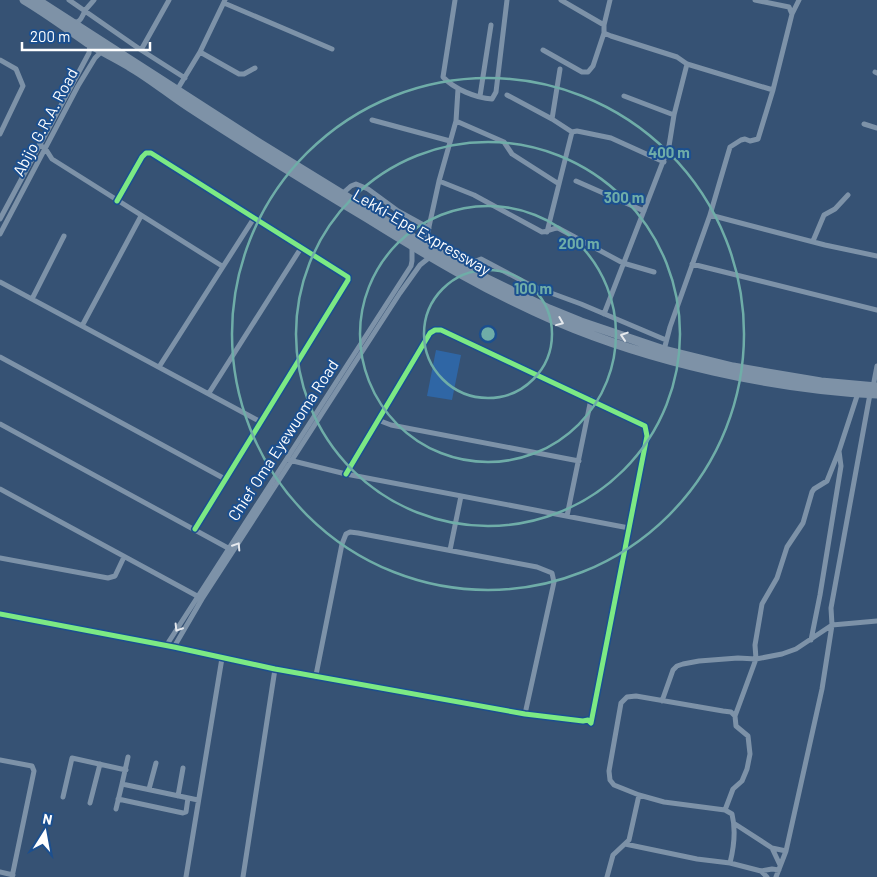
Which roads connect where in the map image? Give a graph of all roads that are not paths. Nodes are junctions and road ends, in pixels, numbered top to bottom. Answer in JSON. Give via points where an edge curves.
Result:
{"nodes":[{"id":1,"x":24,"y":0,"type":"edge"},
{"id":2,"x":37,"y":0,"type":"edge"},
{"id":3,"x":69,"y":0,"type":"edge"},
{"id":4,"x":94,"y":0,"type":"edge"},
{"id":5,"x":169,"y":0,"type":"edge"},
{"id":6,"x":454,"y":0,"type":"edge"},
{"id":7,"x":507,"y":0,"type":"edge"},
{"id":8,"x":561,"y":0,"type":"edge"},
{"id":9,"x":610,"y":0,"type":"edge"},
{"id":10,"x":755,"y":0,"type":"edge"},
{"id":11,"x":799,"y":0,"type":"edge"},
{"id":12,"x":225,"y":1,"type":"edge"},
{"id":13,"x":85,"y":10,"type":"junction"},
{"id":14,"x":792,"y":14,"type":"junction"},
{"id":15,"x":72,"y":22,"type":"junction"},
{"id":16,"x":491,"y":25,"type":"dead end"},
{"id":17,"x":604,"y":25,"type":"junction"},
{"id":18,"x":604,"y":33,"type":"junction"},
{"id":19,"x":90,"y":44,"type":"junction"},
{"id":20,"x":332,"y":49,"type":"dead end"},
{"id":21,"x":141,"y":50,"type":"junction"},
{"id":22,"x":543,"y":50,"type":"dead end"},
{"id":23,"x":102,"y":51,"type":"junction"},
{"id":24,"x":200,"y":52,"type":"junction"},
{"id":25,"x":0,"y":60,"type":"edge"},
{"id":26,"x":687,"y":64,"type":"junction"},
{"id":27,"x":255,"y":68,"type":"dead end"},
{"id":28,"x":560,"y":69,"type":"dead end"},
{"id":29,"x":186,"y":78,"type":"junction"},
{"id":30,"x":458,"y":89,"type":"junction"},
{"id":31,"x":177,"y":90,"type":"junction"},
{"id":32,"x":773,"y":90,"type":"junction"},
{"id":33,"x":507,"y":95,"type":"dead end"},
{"id":34,"x":480,"y":96,"type":"junction"},
{"id":35,"x":624,"y":96,"type":"dead end"},
{"id":36,"x":674,"y":115,"type":"junction"},
{"id":37,"x":552,"y":119,"type":"junction"},
{"id":38,"x":372,"y":120,"type":"dead end"},
{"id":39,"x":456,"y":121,"type":"junction"},
{"id":40,"x":864,"y":124,"type":"dead end"},
{"id":41,"x":877,"y":128,"type":"edge"},
{"id":42,"x":1,"y":130,"type":"edge"},
{"id":43,"x":572,"y":132,"type":"junction"},
{"id":44,"x":450,"y":141,"type":"junction"},
{"id":45,"x":39,"y":145,"type":"junction"},
{"id":46,"x":45,"y":148,"type":"junction"},
{"id":47,"x":268,"y":152,"type":"junction"},
{"id":48,"x":33,"y":156,"type":"junction"},
{"id":49,"x":39,"y":159,"type":"junction"},
{"id":50,"x":52,"y":159,"type":"junction"},
{"id":51,"x":664,"y":162,"type":"junction"},
{"id":52,"x":439,"y":181,"type":"junction"},
{"id":53,"x":576,"y":181,"type":"dead end"},
{"id":54,"x":559,"y":184,"type":"junction"},
{"id":55,"x":342,"y":194,"type":"junction"},
{"id":56,"x":848,"y":195,"type":"dead end"},
{"id":57,"x":117,"y":200,"type":"junction"},
{"id":58,"x":0,"y":203,"type":"edge"},
{"id":59,"x":8,"y":205,"type":"junction"},
{"id":60,"x":398,"y":211,"type":"junction"},
{"id":61,"x":644,"y":211,"type":"junction"},
{"id":62,"x":1,"y":215,"type":"edge"},
{"id":63,"x":710,"y":215,"type":"junction"},
{"id":64,"x":141,"y":216,"type":"junction"},
{"id":65,"x":254,"y":218,"type":"junction"},
{"id":66,"x":390,"y":224,"type":"junction"},
{"id":67,"x":429,"y":228,"type":"junction"},
{"id":68,"x":547,"y":232,"type":"junction"},
{"id":69,"x":0,"y":234,"type":"edge"},
{"id":70,"x":64,"y":236,"type":"dead end"},
{"id":71,"x":813,"y":241,"type":"junction"},
{"id":72,"x":425,"y":245,"type":"junction"},
{"id":73,"x":412,"y":246,"type":"junction"},
{"id":74,"x":301,"y":248,"type":"junction"},
{"id":75,"x":877,"y":256,"type":"edge"},
{"id":76,"x":430,"y":257,"type":"junction"},
{"id":77,"x":623,"y":264,"type":"junction"},
{"id":78,"x":692,"y":264,"type":"junction"},
{"id":79,"x":222,"y":266,"type":"junction"},
{"id":80,"x":471,"y":271,"type":"junction"},
{"id":81,"x":654,"y":272,"type":"dead end"},
{"id":82,"x":0,"y":282,"type":"edge"},
{"id":83,"x":32,"y":299,"type":"junction"},
{"id":84,"x":877,"y":310,"type":"edge"},
{"id":85,"x":604,"y":314,"type":"junction"},
{"id":86,"x":82,"y":326,"type":"junction"},
{"id":87,"x":644,"y":331,"type":"junction"},
{"id":88,"x":666,"y":340,"type":"junction"},
{"id":89,"x":641,"y":342,"type":"junction"},
{"id":90,"x":664,"y":350,"type":"junction"},
{"id":91,"x":0,"y":357,"type":"edge"},
{"id":92,"x":877,"y":366,"type":"edge"},
{"id":93,"x":158,"y":367,"type":"junction"},
{"id":94,"x":874,"y":390,"type":"edge"},
{"id":95,"x":209,"y":393,"type":"junction"},
{"id":96,"x":858,"y":393,"type":"junction"},
{"id":97,"x":591,"y":400,"type":"junction"},
{"id":98,"x":378,"y":420,"type":"junction"},
{"id":99,"x":261,"y":422,"type":"junction"},
{"id":100,"x":0,"y":424,"type":"edge"},
{"id":101,"x":839,"y":451,"type":"junction"},
{"id":102,"x":289,"y":460,"type":"junction"},
{"id":103,"x":579,"y":460,"type":"junction"},
{"id":104,"x":346,"y":474,"type":"junction"},
{"id":105,"x":225,"y":479,"type":"junction"},
{"id":106,"x":0,"y":489,"type":"edge"},
{"id":107,"x":461,"y":496,"type":"junction"},
{"id":108,"x":567,"y":516,"type":"junction"},
{"id":109,"x":629,"y":528,"type":"junction"},
{"id":110,"x":195,"y":529,"type":"junction"},
{"id":111,"x":228,"y":548,"type":"junction"},
{"id":112,"x":450,"y":550,"type":"junction"},
{"id":113,"x":124,"y":557,"type":"junction"},
{"id":114,"x":0,"y":558,"type":"edge"},
{"id":115,"x":200,"y":598,"type":"junction"},
{"id":116,"x":0,"y":614,"type":"edge"},
{"id":117,"x":877,"y":621,"type":"edge"},
{"id":118,"x":832,"y":625,"type":"junction"},
{"id":119,"x":811,"y":640,"type":"junction"},
{"id":120,"x":166,"y":646,"type":"junction"},
{"id":121,"x":174,"y":647,"type":"junction"},
{"id":122,"x":222,"y":658,"type":"junction"},
{"id":123,"x":756,"y":659,"type":"junction"},
{"id":124,"x":275,"y":669,"type":"junction"},
{"id":125,"x":316,"y":675,"type":"junction"},
{"id":126,"x":662,"y":700,"type":"junction"},
{"id":127,"x":525,"y":714,"type":"junction"},
{"id":128,"x":734,"y":716,"type":"junction"},
{"id":129,"x":128,"y":757,"type":"dead end"},
{"id":130,"x":0,"y":760,"type":"edge"},
{"id":131,"x":156,"y":763,"type":"dead end"},
{"id":132,"x":100,"y":764,"type":"junction"},
{"id":133,"x":183,"y":768,"type":"dead end"},
{"id":134,"x":126,"y":770,"type":"junction"},
{"id":135,"x":122,"y":784,"type":"junction"},
{"id":136,"x":149,"y":789,"type":"junction"},
{"id":137,"x":638,"y":795,"type":"junction"},
{"id":138,"x":178,"y":796,"type":"junction"},
{"id":139,"x":63,"y":797,"type":"dead end"},
{"id":140,"x":188,"y":798,"type":"junction"},
{"id":141,"x":118,"y":799,"type":"junction"},
{"id":142,"x":198,"y":800,"type":"junction"},
{"id":143,"x":90,"y":804,"type":"dead end"},
{"id":144,"x":116,"y":809,"type":"dead end"},
{"id":145,"x":725,"y":810,"type":"junction"},
{"id":146,"x":735,"y":824,"type":"junction"},
{"id":147,"x":625,"y":844,"type":"junction"},
{"id":148,"x":772,"y":848,"type":"junction"},
{"id":149,"x":786,"y":851,"type":"junction"},
{"id":150,"x":730,"y":863,"type":"junction"},
{"id":151,"x":779,"y":868,"type":"junction"},
{"id":152,"x":761,"y":871,"type":"junction"},
{"id":153,"x":0,"y":872,"type":"edge"},
{"id":154,"x":13,"y":876,"type":"edge"},
{"id":155,"x":186,"y":877,"type":"edge"},
{"id":156,"x":243,"y":877,"type":"edge"},
{"id":157,"x":607,"y":877,"type":"edge"},
{"id":158,"x":767,"y":877,"type":"edge"},
{"id":159,"x":776,"y":877,"type":"edge"}],
"edges":[{"from":1,"to":19,"type":"highway","name":"Lekki-Epe Expressway"},
{"from":2,"to":15,"type":"highway","name":"Lekki-Epe Expressway"},
{"from":3,"to":13,"type":"street"},
{"from":4,"to":13,"type":"street"},
{"from":5,"to":21,"type":"street"},
{"from":6,"to":30,"type":"street","via":[[443,77]]},
{"from":7,"to":34,"type":"street","via":[[496,92],[492,99]]},
{"from":8,"to":17,"type":"street"},
{"from":9,"to":17,"type":"street"},
{"from":10,"to":14,"type":"street","via":[[789,7]]},
{"from":11,"to":14,"type":"street"},
{"from":12,"to":20,"type":"street"},
{"from":12,"to":24,"type":"street"},
{"from":13,"to":15,"type":"street","via":[[81,20]]},
{"from":13,"to":21,"type":"street"},
{"from":14,"to":32,"type":"street"},
{"from":15,"to":31,"type":"highway","name":"Lekki-Epe Expressway"},
{"from":16,"to":34,"type":"street"},
{"from":17,"to":18,"type":"street"},
{"from":18,"to":22,"type":"street","via":[[588,72],[582,72]]},
{"from":18,"to":26,"type":"street","via":[[677,57]]},
{"from":19,"to":23,"type":"highway","name":"Lekki-Epe Expressway"},
{"from":19,"to":45,"type":"street","name":"Abijo G.R.A. Road","via":[[89,53]]},
{"from":21,"to":29,"type":"street"},
{"from":23,"to":46,"type":"street","name":"Abijo G.R.A. Road","via":[[78,86]]},
{"from":23,"to":47,"type":"highway","name":"Lekki-Epe Expressway"},
{"from":24,"to":27,"type":"street","via":[[239,74]]},
{"from":24,"to":29,"type":"street"},
{"from":25,"to":42,"type":"street","via":[[16,69],[23,86]]},
{"from":26,"to":32,"type":"street"},
{"from":26,"to":36,"type":"street"},
{"from":28,"to":37,"type":"street"},
{"from":29,"to":31,"type":"street"},
{"from":30,"to":34,"type":"street"},
{"from":30,"to":39,"type":"street"},
{"from":31,"to":47,"type":"highway","name":"Lekki-Epe Expressway"},
{"from":32,"to":63,"type":"street","via":[[758,138],[741,140],[730,147]]},
{"from":33,"to":37,"type":"street"},
{"from":35,"to":36,"type":"street"},
{"from":36,"to":51,"type":"street"},
{"from":37,"to":43,"type":"street"},
{"from":38,"to":44,"type":"street"},
{"from":39,"to":44,"type":"street"},
{"from":39,"to":54,"type":"street","via":[[504,142],[512,154]]},
{"from":40,"to":41,"type":"street"},
{"from":43,"to":51,"type":"street","via":[[611,138]]},
{"from":43,"to":54,"type":"street"},
{"from":44,"to":52,"type":"street"},
{"from":45,"to":46,"type":"street"},
{"from":45,"to":48,"type":"street","name":"Abijo G.R.A. Road"},
{"from":46,"to":49,"type":"street","name":"Abijo G.R.A. Road"},
{"from":46,"to":50,"type":"street"},
{"from":47,"to":55,"type":"highway","name":"Lekki-Epe Expressway"},
{"from":47,"to":73,"type":"highway","name":"Lekki-Epe Expressway"},
{"from":48,"to":49,"type":"street"},
{"from":48,"to":59,"type":"street","name":"Abijo G.R.A. Road"},
{"from":49,"to":50,"type":"street"},
{"from":49,"to":69,"type":"street","name":"Abijo G.R.A. Road"},
{"from":50,"to":57,"type":"street"},
{"from":51,"to":61,"type":"street"},
{"from":52,"to":67,"type":"street"},
{"from":52,"to":68,"type":"street","via":[[458,187]]},
{"from":53,"to":61,"type":"street"},
{"from":54,"to":68,"type":"street"},
{"from":55,"to":60,"type":"street","via":[[356,184]]},
{"from":55,"to":66,"type":"highway","name":"Lekki-Epe Expressway"},
{"from":56,"to":71,"type":"street","via":[[824,215]]},
{"from":57,"to":64,"type":"street"},
{"from":57,"to":65,"type":"street","via":[[142,157],[151,153]]},
{"from":58,"to":59,"type":"street"},
{"from":59,"to":62,"type":"street","name":"Abijo G.R.A. Road"},
{"from":60,"to":66,"type":"street"},
{"from":60,"to":67,"type":"street"},
{"from":61,"to":77,"type":"street"},
{"from":63,"to":71,"type":"street"},
{"from":63,"to":78,"type":"street"},
{"from":64,"to":79,"type":"street"},
{"from":64,"to":86,"type":"street"},
{"from":65,"to":74,"type":"street"},
{"from":65,"to":79,"type":"street"},
{"from":66,"to":72,"type":"highway","name":"Lekki-Epe Expressway"},
{"from":67,"to":72,"type":"street"},
{"from":68,"to":77,"type":"street","via":[[558,228]]},
{"from":70,"to":83,"type":"street"},
{"from":71,"to":75,"type":"street"},
{"from":72,"to":80,"type":"highway","name":"Lekki-Epe Expressway"},
{"from":73,"to":76,"type":"highway","name":"Lekki-Epe Expressway"},
{"from":73,"to":102,"type":"street","name":"Chief Oma Eyewuoma Road","via":[[411,266]]},
{"from":74,"to":95,"type":"street"},
{"from":74,"to":99,"type":"street","via":[[344,274],[348,280]]},
{"from":76,"to":96,"type":"highway","name":"Lekki-Epe Expressway","one_way":true,"via":[[555,321],[630,347],[734,375]]},
{"from":76,"to":102,"type":"street","name":"Chief Oma Eyewuoma Road","via":[[400,292]]},
{"from":77,"to":81,"type":"street"},
{"from":77,"to":85,"type":"street"},
{"from":78,"to":84,"type":"street"},
{"from":78,"to":88,"type":"street"},
{"from":79,"to":93,"type":"street"},
{"from":80,"to":85,"type":"street","via":[[476,261],[481,259],[532,286]]},
{"from":89,"to":80,"type":"highway","name":"Lekki-Epe Expressway","one_way":true,"via":[[549,309]]},
{"from":82,"to":83,"type":"street"},
{"from":83,"to":86,"type":"street"},
{"from":85,"to":87,"type":"street"},
{"from":86,"to":93,"type":"street"},
{"from":87,"to":88,"type":"street"},
{"from":87,"to":89,"type":"street"},
{"from":88,"to":90,"type":"street"},
{"from":89,"to":90,"type":"highway","name":"Lekki-Epe Expressway"},
{"from":90,"to":94,"type":"highway","name":"Lekki-Epe Expressway","via":[[733,368]]},
{"from":91,"to":105,"type":"street"},
{"from":92,"to":94,"type":"street"},
{"from":93,"to":95,"type":"street"},
{"from":94,"to":96,"type":"highway","name":"Lekki-Epe Expressway"},
{"from":94,"to":118,"type":"street","via":[[831,608]]},
{"from":95,"to":99,"type":"street"},
{"from":96,"to":101,"type":"street"},
{"from":97,"to":98,"type":"street","via":[[441,330],[434,330]]},
{"from":97,"to":103,"type":"street"},
{"from":97,"to":109,"type":"street","via":[[645,426],[647,430]]},
{"from":98,"to":103,"type":"street"},
{"from":98,"to":104,"type":"street"},
{"from":99,"to":105,"type":"street"},
{"from":100,"to":110,"type":"street"},
{"from":101,"to":119,"type":"street","via":[[841,466]]},
{"from":101,"to":123,"type":"street","via":[[827,481],[812,492],[802,526],[787,546],[777,578],[762,603],[755,644]]},
{"from":102,"to":104,"type":"street"},
{"from":102,"to":111,"type":"street","name":"Chief Oma Eyewuoma Road"},
{"from":115,"to":102,"type":"street","name":"Chief Oma Eyewuoma Road","one_way":true},
{"from":103,"to":108,"type":"street"},
{"from":104,"to":107,"type":"street"},
{"from":105,"to":110,"type":"street"},
{"from":106,"to":113,"type":"street"},
{"from":107,"to":108,"type":"street"},
{"from":107,"to":112,"type":"street"},
{"from":108,"to":109,"type":"street"},
{"from":109,"to":127,"type":"street","via":[[591,723],[588,720]]},
{"from":110,"to":111,"type":"street"},
{"from":111,"to":115,"type":"street","name":"Chief Oma Eyewuoma Road"},
{"from":112,"to":125,"type":"street","via":[[358,533],[346,534]]},
{"from":112,"to":127,"type":"street","via":[[537,567],[554,577]]},
{"from":113,"to":114,"type":"street","via":[[115,576],[108,578]]},
{"from":113,"to":115,"type":"street"},
{"from":115,"to":120,"type":"street","name":"Chief Oma Eyewuoma Road","one_way":true},
{"from":115,"to":121,"type":"street","name":"Chief Oma Eyewuoma Road"},
{"from":116,"to":120,"type":"street"},
{"from":117,"to":118,"type":"street"},
{"from":118,"to":119,"type":"street"},
{"from":118,"to":149,"type":"street","via":[[822,690]]},
{"from":119,"to":123,"type":"street","via":[[796,649]]},
{"from":120,"to":121,"type":"street"},
{"from":121,"to":122,"type":"street"},
{"from":122,"to":124,"type":"street"},
{"from":122,"to":142,"type":"street"},
{"from":123,"to":126,"type":"street","via":[[699,661],[677,666]]},
{"from":123,"to":128,"type":"street"},
{"from":124,"to":125,"type":"street"},
{"from":124,"to":156,"type":"street"},
{"from":125,"to":127,"type":"street"},
{"from":126,"to":128,"type":"street","via":[[730,712]]},
{"from":126,"to":137,"type":"street","via":[[636,696],[627,697],[621,703],[610,780],[614,785]]},
{"from":128,"to":145,"type":"street","via":[[736,726],[748,736],[750,754],[742,781],[733,790]]},
{"from":129,"to":134,"type":"street"},
{"from":130,"to":154,"type":"street","via":[[32,766],[34,771]]},
{"from":131,"to":136,"type":"street"},
{"from":132,"to":134,"type":"street"},
{"from":132,"to":139,"type":"street","via":[[72,758]]},
{"from":132,"to":143,"type":"street"},
{"from":133,"to":138,"type":"street"},
{"from":134,"to":135,"type":"street"},
{"from":135,"to":136,"type":"street"},
{"from":135,"to":141,"type":"street"},
{"from":136,"to":138,"type":"street"},
{"from":137,"to":145,"type":"street"},
{"from":137,"to":147,"type":"street","via":[[630,840]]},
{"from":138,"to":140,"type":"street"},
{"from":140,"to":141,"type":"street","via":[[186,812],[183,813]]},
{"from":140,"to":142,"type":"street"},
{"from":141,"to":144,"type":"street"},
{"from":142,"to":155,"type":"street"},
{"from":145,"to":146,"type":"street","via":[[732,814]]},
{"from":146,"to":148,"type":"street"},
{"from":146,"to":150,"type":"street"},
{"from":147,"to":150,"type":"street"},
{"from":147,"to":157,"type":"street","via":[[613,855]]},
{"from":148,"to":149,"type":"street"},
{"from":148,"to":151,"type":"street"},
{"from":149,"to":151,"type":"street"},
{"from":150,"to":152,"type":"street"},
{"from":151,"to":152,"type":"street"},
{"from":151,"to":159,"type":"street"},
{"from":152,"to":158,"type":"street"},
{"from":153,"to":154,"type":"street"}]}
